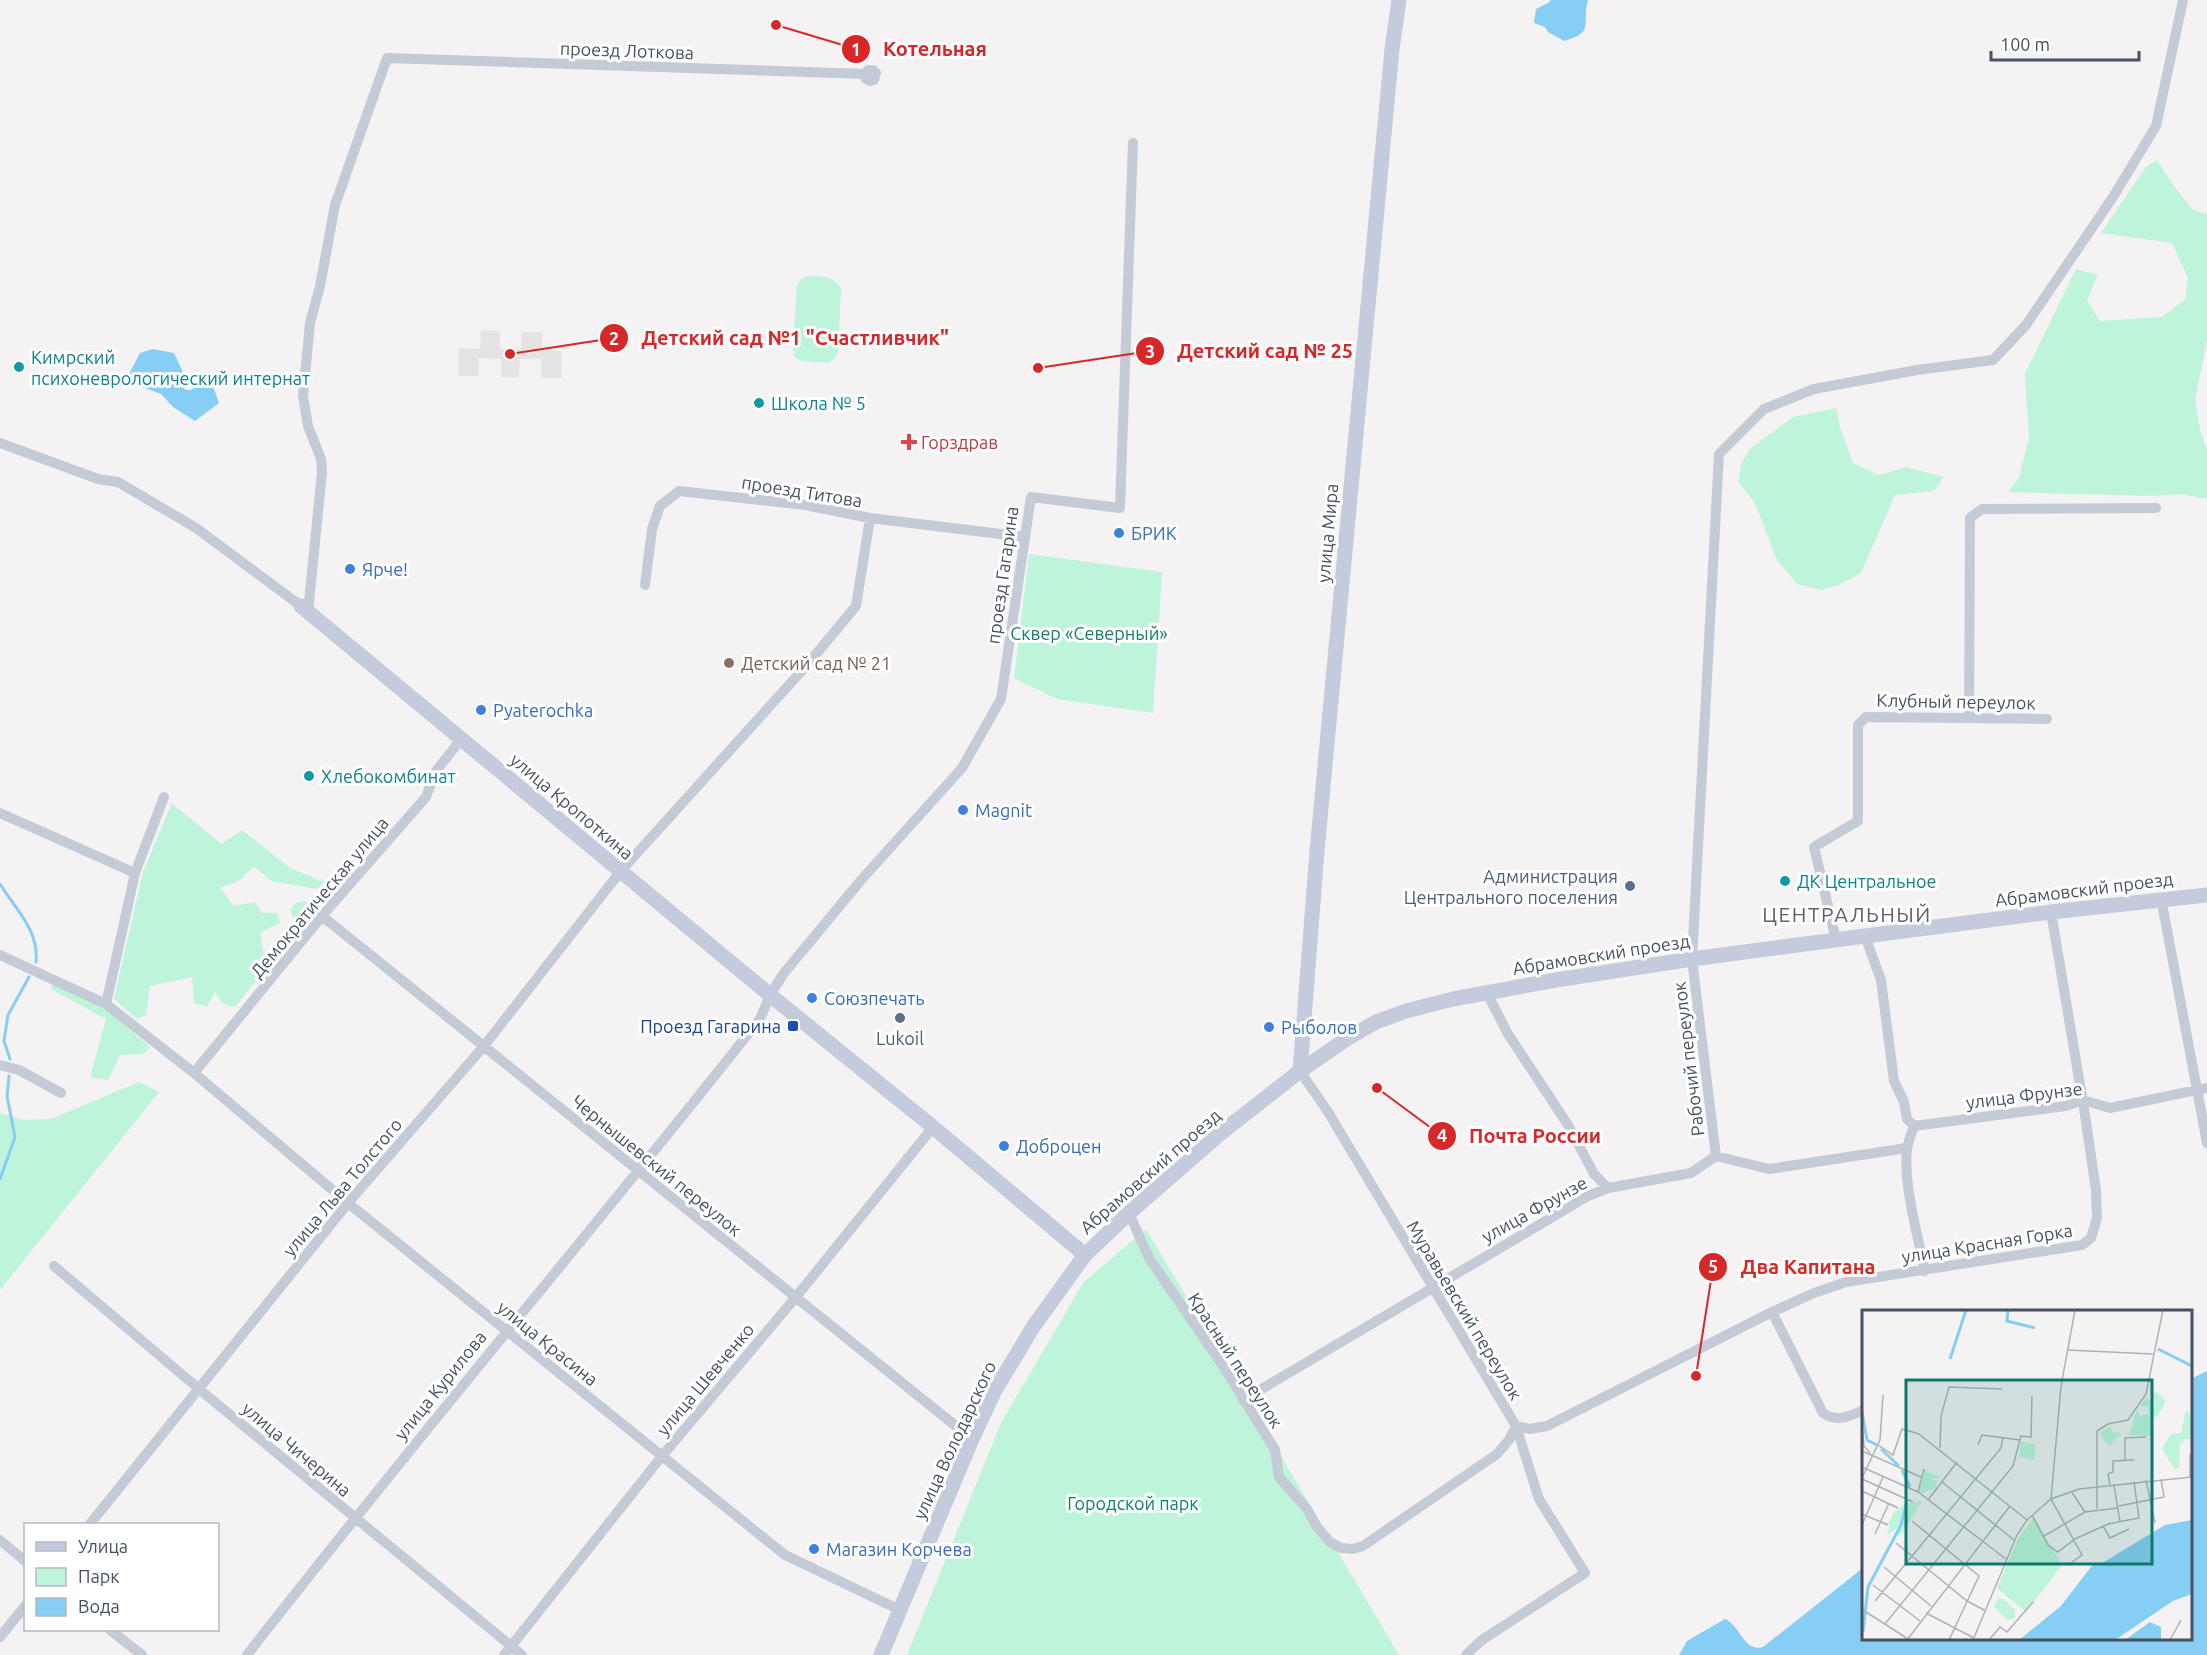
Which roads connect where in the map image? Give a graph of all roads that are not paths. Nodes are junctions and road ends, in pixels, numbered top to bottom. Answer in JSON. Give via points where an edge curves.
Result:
{"nodes":[{"id":1,"x":1399,"y":0,"type":"edge"},
{"id":2,"x":2183,"y":0,"type":"edge"},
{"id":3,"x":865,"y":74,"type":"dead end"},
{"id":4,"x":1133,"y":143,"type":"dead end"},
{"id":5,"x":0,"y":443,"type":"edge"},
{"id":6,"x":2156,"y":508,"type":"dead end"},
{"id":7,"x":870,"y":518,"type":"junction"},
{"id":8,"x":1025,"y":537,"type":"junction"},
{"id":9,"x":645,"y":585,"type":"dead end"},
{"id":10,"x":305,"y":609,"type":"junction"},
{"id":11,"x":1969,"y":718,"type":"junction"},
{"id":12,"x":2048,"y":719,"type":"dead end"},
{"id":13,"x":462,"y":738,"type":"junction"},
{"id":14,"x":164,"y":797,"type":"dead end"},
{"id":15,"x":0,"y":813,"type":"edge"},
{"id":16,"x":620,"y":872,"type":"junction"},
{"id":17,"x":135,"y":873,"type":"junction"},
{"id":18,"x":2207,"y":894,"type":"edge"},
{"id":19,"x":2161,"y":898,"type":"junction"},
{"id":20,"x":2050,"y":912,"type":"junction"},
{"id":21,"x":322,"y":916,"type":"junction"},
{"id":22,"x":1865,"y":936,"type":"junction"},
{"id":23,"x":1836,"y":940,"type":"junction"},
{"id":24,"x":0,"y":955,"type":"edge"},
{"id":25,"x":1692,"y":959,"type":"junction"},
{"id":26,"x":1487,"y":993,"type":"junction"},
{"id":27,"x":770,"y":995,"type":"junction"},
{"id":28,"x":106,"y":1004,"type":"junction"},
{"id":29,"x":483,"y":1046,"type":"junction"},
{"id":30,"x":0,"y":1065,"type":"edge"},
{"id":31,"x":1300,"y":1071,"type":"junction"},
{"id":32,"x":194,"y":1074,"type":"junction"},
{"id":33,"x":2201,"y":1088,"type":"edge"},
{"id":34,"x":62,"y":1092,"type":"dead end"},
{"id":35,"x":2083,"y":1100,"type":"junction"},
{"id":36,"x":1914,"y":1126,"type":"junction"},
{"id":37,"x":933,"y":1127,"type":"junction"},
{"id":38,"x":2207,"y":1143,"type":"edge"},
{"id":39,"x":1907,"y":1148,"type":"junction"},
{"id":40,"x":1716,"y":1156,"type":"junction"},
{"id":41,"x":639,"y":1172,"type":"junction"},
{"id":42,"x":1608,"y":1188,"type":"junction"},
{"id":43,"x":348,"y":1203,"type":"junction"},
{"id":44,"x":1129,"y":1213,"type":"junction"},
{"id":45,"x":1085,"y":1255,"type":"junction"},
{"id":46,"x":54,"y":1266,"type":"dead end"},
{"id":47,"x":1925,"y":1271,"type":"junction"},
{"id":48,"x":1432,"y":1287,"type":"junction"},
{"id":49,"x":796,"y":1297,"type":"junction"},
{"id":50,"x":1772,"y":1312,"type":"junction"},
{"id":51,"x":507,"y":1331,"type":"junction"},
{"id":52,"x":199,"y":1389,"type":"junction"},
{"id":53,"x":1243,"y":1400,"type":"junction"},
{"id":54,"x":1862,"y":1410,"type":"edge"},
{"id":55,"x":1516,"y":1426,"type":"junction"},
{"id":56,"x":972,"y":1438,"type":"junction"},
{"id":57,"x":662,"y":1456,"type":"junction"},
{"id":58,"x":354,"y":1518,"type":"junction"},
{"id":59,"x":91,"y":1523,"type":"edge"},
{"id":60,"x":0,"y":1540,"type":"edge"},
{"id":61,"x":24,"y":1560,"type":"edge"},
{"id":62,"x":24,"y":1607,"type":"edge"},
{"id":63,"x":900,"y":1610,"type":"junction"},
{"id":64,"x":112,"y":1631,"type":"edge"},
{"id":65,"x":0,"y":1637,"type":"edge"},
{"id":66,"x":508,"y":1650,"type":"edge"},
{"id":67,"x":142,"y":1655,"type":"edge"},
{"id":68,"x":247,"y":1655,"type":"edge"},
{"id":69,"x":522,"y":1655,"type":"edge"},
{"id":70,"x":882,"y":1655,"type":"edge"},
{"id":71,"x":1466,"y":1655,"type":"edge"}],
"edges":[{"from":1,"to":31,"type":"street","name":"улица Мира"},
{"from":2,"to":25,"type":"street","name":"Рабочий переулок","via":[[2156,126],[2026,325],[1993,360],[1814,389],[1764,409],[1719,454]]},
{"from":3,"to":10,"type":"street","name":"проезд Лоткова","via":[[387,58],[335,205],[310,323],[303,396],[322,472]]},
{"from":4,"to":8,"type":"street","name":"проезд Гагарина","via":[[1120,508],[1031,497]]},
{"from":5,"to":10,"type":"street","name":"улица Кропоткина","via":[[98,479],[118,482],[196,528]]},
{"from":6,"to":11,"type":"street","via":[[1982,509],[1970,518]]},
{"from":7,"to":8,"type":"street","name":"проезд Титова"},
{"from":7,"to":9,"type":"street","name":"проезд Титова","via":[[806,505],[679,491],[660,506],[652,529]]},
{"from":7,"to":16,"type":"street","name":"улица Льва Толстого","via":[[856,606]]},
{"from":8,"to":27,"type":"street","name":"проезд Гагарина","via":[[1001,699],[963,768],[862,879]]},
{"from":10,"to":13,"type":"street","name":"улица Кропоткина"},
{"from":11,"to":12,"type":"street","name":"Клубный переулок"},
{"from":11,"to":23,"type":"street","name":"Клубный переулок","via":[[1866,717],[1858,725],[1857,821],[1814,847]]},
{"from":13,"to":16,"type":"street","name":"улица Кропоткина"},
{"from":13,"to":21,"type":"street","name":"Демократическая улица","via":[[436,771],[426,797]]},
{"from":14,"to":17,"type":"street"},
{"from":15,"to":17,"type":"street"},
{"from":16,"to":27,"type":"street","name":"улица Кропоткина"},
{"from":16,"to":29,"type":"street","name":"улица Льва Толстого"},
{"from":17,"to":28,"type":"street"},
{"from":18,"to":19,"type":"street","name":"Абрамовский проезд"},
{"from":19,"to":20,"type":"street","name":"Абрамовский проезд"},
{"from":19,"to":33,"type":"street"},
{"from":20,"to":22,"type":"street","name":"Абрамовский проезд"},
{"from":20,"to":35,"type":"street"},
{"from":21,"to":29,"type":"street","name":"Чернышевский переулок"},
{"from":21,"to":32,"type":"street","name":"Демократическая улица"},
{"from":22,"to":23,"type":"street","name":"Абрамовский проезд"},
{"from":22,"to":36,"type":"street","via":[[1881,980],[1894,1081],[1907,1119]]},
{"from":23,"to":25,"type":"street","name":"Абрамовский проезд"},
{"from":24,"to":28,"type":"street","name":"улица Красина"},
{"from":25,"to":26,"type":"street","name":"Абрамовский проезд"},
{"from":25,"to":40,"type":"street","name":"Рабочий переулок"},
{"from":26,"to":31,"type":"street","name":"Абрамовский проезд","via":[[1406,1011],[1376,1022]]},
{"from":26,"to":42,"type":"street","via":[[1594,1174]]},
{"from":27,"to":37,"type":"street","name":"улица Кропоткина"},
{"from":27,"to":41,"type":"street","name":"улица Курилова","via":[[760,1019]]},
{"from":28,"to":32,"type":"street","name":"улица Красина"},
{"from":29,"to":41,"type":"street","name":"Чернышевский переулок"},
{"from":29,"to":43,"type":"street","name":"улица Льва Толстого"},
{"from":30,"to":34,"type":"street","via":[[19,1070]]},
{"from":31,"to":44,"type":"street","name":"Абрамовский проезд"},
{"from":31,"to":48,"type":"street","name":"Муравьевский переулок"},
{"from":32,"to":43,"type":"street","name":"улица Красина"},
{"from":33,"to":35,"type":"street","name":"улица Фрунзе","via":[[2110,1108]]},
{"from":33,"to":38,"type":"street"},
{"from":35,"to":36,"type":"street","name":"улица Фрунзе"},
{"from":35,"to":47,"type":"street","name":"улица Красная Горка","via":[[2096,1191],[2097,1218],[2091,1238],[2082,1245]]},
{"from":36,"to":39,"type":"street"},
{"from":37,"to":45,"type":"street","name":"улица Кропоткина"},
{"from":37,"to":49,"type":"street","name":"улица Шевченко"},
{"from":39,"to":40,"type":"street","via":[[1769,1169]]},
{"from":39,"to":47,"type":"street","via":[[1911,1201]]},
{"from":40,"to":42,"type":"street","name":"улица Фрунзе","via":[[1691,1173]]},
{"from":41,"to":49,"type":"street","name":"Чернышевский переулок"},
{"from":41,"to":51,"type":"street","name":"улица Курилова"},
{"from":42,"to":48,"type":"street","name":"улица Фрунзе"},
{"from":43,"to":51,"type":"street","name":"улица Красина"},
{"from":43,"to":52,"type":"street","name":"улица Льва Толстого"},
{"from":44,"to":45,"type":"street","name":"Абрамовский проезд"},
{"from":44,"to":53,"type":"street","name":"Красный переулок","via":[[1149,1258]]},
{"from":45,"to":56,"type":"street","name":"улица Володарского","via":[[1033,1327]]},
{"from":46,"to":52,"type":"street","name":"улица Чичерина"},
{"from":47,"to":50,"type":"street","name":"улица Красная Горка","via":[[1846,1282]]},
{"from":48,"to":53,"type":"street","name":"улица Фрунзе"},
{"from":48,"to":55,"type":"street","name":"Муравьевский переулок"},
{"from":49,"to":56,"type":"street","name":"Чернышевский переулок"},
{"from":49,"to":57,"type":"street","name":"улица Шевченко"},
{"from":50,"to":54,"type":"street","via":[[1823,1413],[1837,1419]]},
{"from":50,"to":55,"type":"street","name":"улица Красная Горка","via":[[1547,1426]]},
{"from":51,"to":57,"type":"street","name":"улица Красина"},
{"from":51,"to":58,"type":"street","name":"улица Курилова"},
{"from":52,"to":58,"type":"street","name":"улица Чичерина"},
{"from":52,"to":59,"type":"street","name":"улица Льва Толстого"},
{"from":53,"to":55,"type":"street","name":"Красный переулок","via":[[1275,1450],[1279,1477],[1330,1542],[1341,1548],[1362,1546],[1393,1527],[1497,1454]]},
{"from":55,"to":71,"type":"street","name":"Муравьевский переулок","via":[[1539,1499],[1585,1573],[1482,1640]]},
{"from":56,"to":63,"type":"street","name":"улица Володарского"},
{"from":57,"to":63,"type":"street","name":"улица Красина","via":[[785,1555]]},
{"from":57,"to":66,"type":"street","name":"улица Шевченко"},
{"from":58,"to":66,"type":"street","name":"улица Чичерина"},
{"from":58,"to":68,"type":"street","name":"улица Курилова"},
{"from":60,"to":61,"type":"street"},
{"from":62,"to":65,"type":"street"},
{"from":63,"to":70,"type":"street","name":"улица Володарского"},
{"from":64,"to":67,"type":"street"},
{"from":66,"to":69,"type":"street","name":"улица Чичерина"}]}
